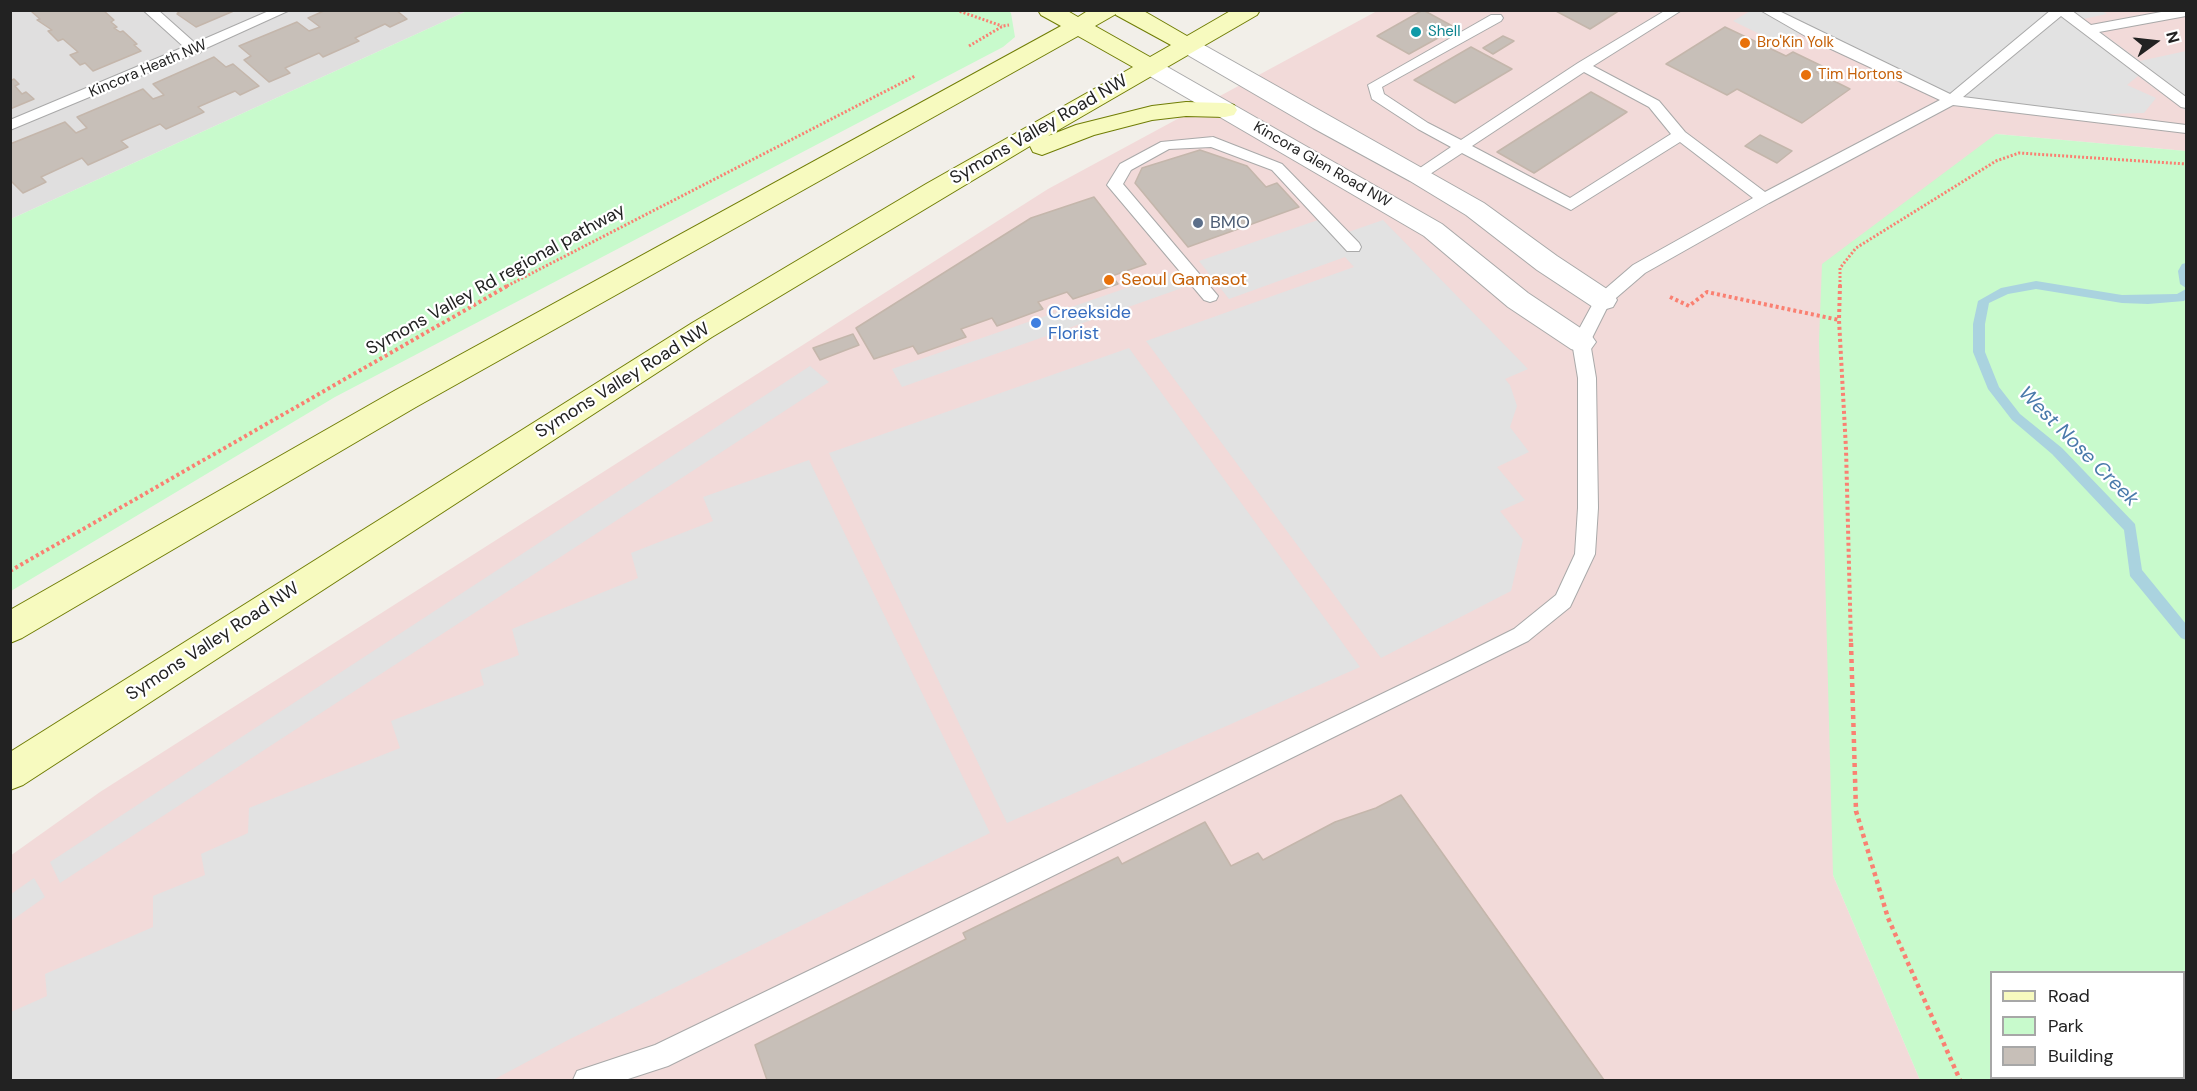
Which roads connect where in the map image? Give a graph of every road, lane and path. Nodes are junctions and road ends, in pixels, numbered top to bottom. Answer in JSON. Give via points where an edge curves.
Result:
{"nodes":[{"id":1,"x":149,"y":10,"type":"edge"},
{"id":2,"x":284,"y":10,"type":"edge"},
{"id":3,"x":956,"y":10,"type":"edge"},
{"id":4,"x":1049,"y":10,"type":"edge"},
{"id":5,"x":1107,"y":10,"type":"edge"},
{"id":6,"x":1124,"y":10,"type":"edge"},
{"id":7,"x":1249,"y":10,"type":"edge"},
{"id":8,"x":1676,"y":10,"type":"edge"},
{"id":9,"x":1766,"y":10,"type":"edge"},
{"id":10,"x":2061,"y":10,"type":"edge"},
{"id":11,"x":2187,"y":12,"type":"edge"},
{"id":12,"x":1496,"y":18,"type":"dead end"},
{"id":13,"x":1078,"y":26,"type":"junction"},
{"id":14,"x":2087,"y":30,"type":"junction"},
{"id":15,"x":1187,"y":45,"type":"junction"},
{"id":16,"x":964,"y":49,"type":"dead end"},
{"id":17,"x":195,"y":50,"type":"junction"},
{"id":18,"x":1149,"y":66,"type":"junction"},
{"id":19,"x":1583,"y":66,"type":"junction"},
{"id":20,"x":923,"y":71,"type":"dead end"},
{"id":21,"x":1951,"y":100,"type":"junction"},
{"id":22,"x":2187,"y":104,"type":"edge"},
{"id":23,"x":1225,"y":110,"type":"junction"},
{"id":24,"x":10,"y":126,"type":"edge"},
{"id":25,"x":2187,"y":129,"type":"edge"},
{"id":26,"x":1680,"y":135,"type":"junction"},
{"id":27,"x":1460,"y":146,"type":"junction"},
{"id":28,"x":2187,"y":164,"type":"edge"},
{"id":29,"x":1419,"y":175,"type":"junction"},
{"id":30,"x":935,"y":190,"type":"junction"},
{"id":31,"x":1764,"y":199,"type":"junction"},
{"id":32,"x":1353,"y":247,"type":"dead end"},
{"id":33,"x":1210,"y":296,"type":"dead end"},
{"id":34,"x":1670,"y":297,"type":"dead end"},
{"id":35,"x":1604,"y":300,"type":"junction"},
{"id":36,"x":1839,"y":320,"type":"junction"},
{"id":37,"x":1581,"y":342,"type":"junction"},
{"id":38,"x":10,"y":571,"type":"edge"},
{"id":39,"x":10,"y":628,"type":"edge"},
{"id":40,"x":10,"y":773,"type":"edge"},
{"id":41,"x":586,"y":1080,"type":"edge"},
{"id":42,"x":1960,"y":1080,"type":"edge"}],
"edges":[{"from":1,"to":17,"type":"lane"},
{"from":2,"to":17,"type":"lane","name":"Kincora Heath NW"},
{"from":3,"to":16,"type":"path","via":[[1003,26]]},
{"from":4,"to":13,"type":"main road","name":"Kincora Glen Road NW"},
{"from":5,"to":13,"type":"main road"},
{"from":6,"to":15,"type":"main road"},
{"from":7,"to":15,"type":"main road","name":"Symons Valley Road NW"},
{"from":8,"to":19,"type":"lane"},
{"from":9,"to":21,"type":"lane"},
{"from":10,"to":14,"type":"lane"},
{"from":10,"to":21,"type":"lane"},
{"from":11,"to":14,"type":"lane"},
{"from":12,"to":27,"type":"lane","via":[[1375,85],[1377,96]]},
{"from":13,"to":18,"type":"main road","name":"Kincora Glen Road NW"},
{"from":13,"to":39,"type":"main road","via":[[405,399]]},
{"from":14,"to":22,"type":"lane"},
{"from":15,"to":18,"type":"main road","name":"Symons Valley Road NW"},
{"from":15,"to":29,"type":"street"},
{"from":17,"to":24,"type":"lane","name":"Kincora Heath NW"},
{"from":18,"to":23,"type":"street","name":"Kincora Glen Road NW"},
{"from":18,"to":30,"type":"main road","name":"Symons Valley Road NW"},
{"from":19,"to":26,"type":"lane","via":[[1654,104]]},
{"from":19,"to":27,"type":"lane"},
{"from":20,"to":38,"type":"path","name":"Symons Valley Rd regional pathway","via":[[537,269]]},
{"from":21,"to":25,"type":"lane"},
{"from":21,"to":31,"type":"lane"},
{"from":23,"to":30,"type":"main road","via":[[1152,113],[1085,130]]},
{"from":23,"to":37,"type":"street","name":"Kincora Glen Road NW","via":[[1433,230],[1513,295]]},
{"from":26,"to":27,"type":"lane","via":[[1571,205]]},
{"from":26,"to":31,"type":"lane"},
{"from":27,"to":29,"type":"lane"},
{"from":28,"to":36,"type":"path","via":[[2019,153],[1996,161],[1856,248],[1839,268]]},
{"from":29,"to":35,"type":"street","via":[[1475,209]]},
{"from":30,"to":40,"type":"main road","name":"Symons Valley Road NW","via":[[702,330]]},
{"from":31,"to":35,"type":"lane","via":[[1639,269]]},
{"from":32,"to":33,"type":"lane","via":[[1277,167],[1213,141],[1166,145],[1125,167],[1115,185]]},
{"from":34,"to":36,"type":"path","via":[[1689,306],[1707,292]]},
{"from":35,"to":37,"type":"lane"},
{"from":36,"to":42,"type":"path","via":[[1856,812],[1888,918]]},
{"from":37,"to":41,"type":"lane","via":[[1587,378],[1585,554],[1563,601],[1521,635],[659,1057]]}]}
